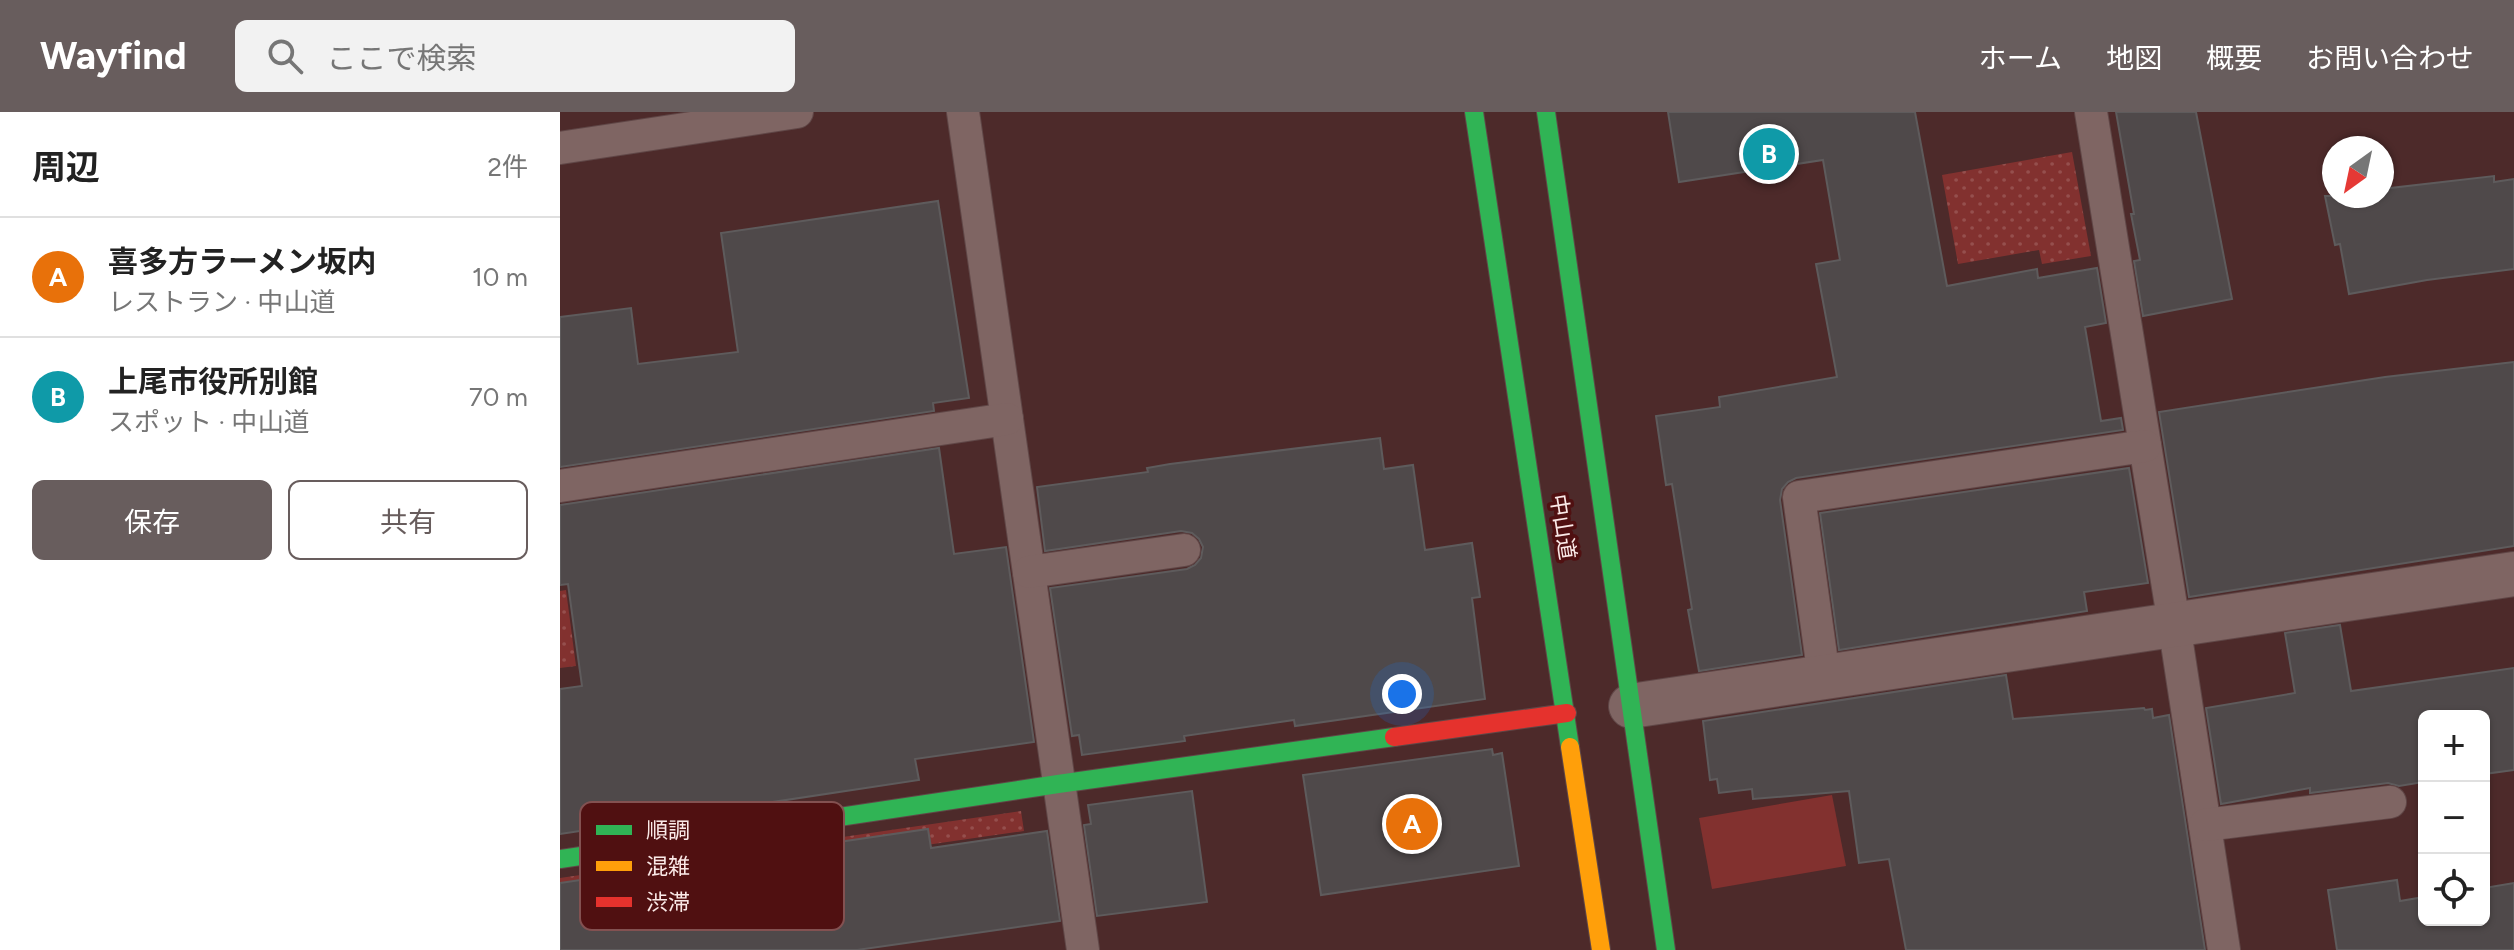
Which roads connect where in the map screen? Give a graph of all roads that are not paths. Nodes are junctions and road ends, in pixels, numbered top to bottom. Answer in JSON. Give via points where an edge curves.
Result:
{"nodes":[{"id":1,"x":797,"y":112,"type":"edge"},
{"id":2,"x":963,"y":112,"type":"edge"},
{"id":3,"x":1474,"y":112,"type":"edge"},
{"id":4,"x":1546,"y":112,"type":"edge"},
{"id":5,"x":2091,"y":112,"type":"edge"},
{"id":6,"x":707,"y":119,"type":"edge"},
{"id":7,"x":560,"y":148,"type":"edge"},
{"id":8,"x":1007,"y":419,"type":"junction"},
{"id":9,"x":2145,"y":446,"type":"junction"},
{"id":10,"x":560,"y":486,"type":"edge"},
{"id":11,"x":1184,"y":550,"type":"dead end"},
{"id":12,"x":1029,"y":572,"type":"junction"},
{"id":13,"x":2514,"y":574,"type":"edge"},
{"id":14,"x":2174,"y":624,"type":"junction"},
{"id":15,"x":1824,"y":677,"type":"junction"},
{"id":16,"x":1631,"y":706,"type":"junction"},
{"id":17,"x":1567,"y":713,"type":"junction"},
{"id":18,"x":1058,"y":784,"type":"junction"},
{"id":19,"x":2390,"y":802,"type":"dead end"},
{"id":20,"x":844,"y":816,"type":"edge"},
{"id":21,"x":2205,"y":825,"type":"junction"},
{"id":22,"x":580,"y":856,"type":"edge"},
{"id":23,"x":560,"y":859,"type":"edge"},
{"id":24,"x":1083,"y":950,"type":"edge"},
{"id":25,"x":1601,"y":950,"type":"edge"},
{"id":26,"x":1666,"y":950,"type":"edge"},
{"id":27,"x":2224,"y":950,"type":"edge"}],
"edges":[{"from":1,"to":6,"type":"lane"},
{"from":2,"to":8,"type":"lane"},
{"from":3,"to":17,"type":"main road","name":"中山道"},
{"from":4,"to":16,"type":"main road","name":"中山道"},
{"from":5,"to":9,"type":"lane"},
{"from":6,"to":7,"type":"lane"},
{"from":8,"to":10,"type":"lane"},
{"from":8,"to":12,"type":"lane"},
{"from":9,"to":14,"type":"lane"},
{"from":9,"to":15,"type":"lane","via":[[1799,497]]},
{"from":11,"to":12,"type":"lane"},
{"from":12,"to":18,"type":"lane"},
{"from":13,"to":14,"type":"street"},
{"from":14,"to":15,"type":"street"},
{"from":14,"to":21,"type":"lane"},
{"from":15,"to":16,"type":"street"},
{"from":16,"to":26,"type":"main road","name":"中山道"},
{"from":17,"to":18,"type":"main road"},
{"from":17,"to":25,"type":"main road","name":"中山道"},
{"from":18,"to":20,"type":"main road"},
{"from":18,"to":24,"type":"lane"},
{"from":19,"to":21,"type":"lane"},
{"from":21,"to":27,"type":"lane"},
{"from":22,"to":23,"type":"main road"}]}
